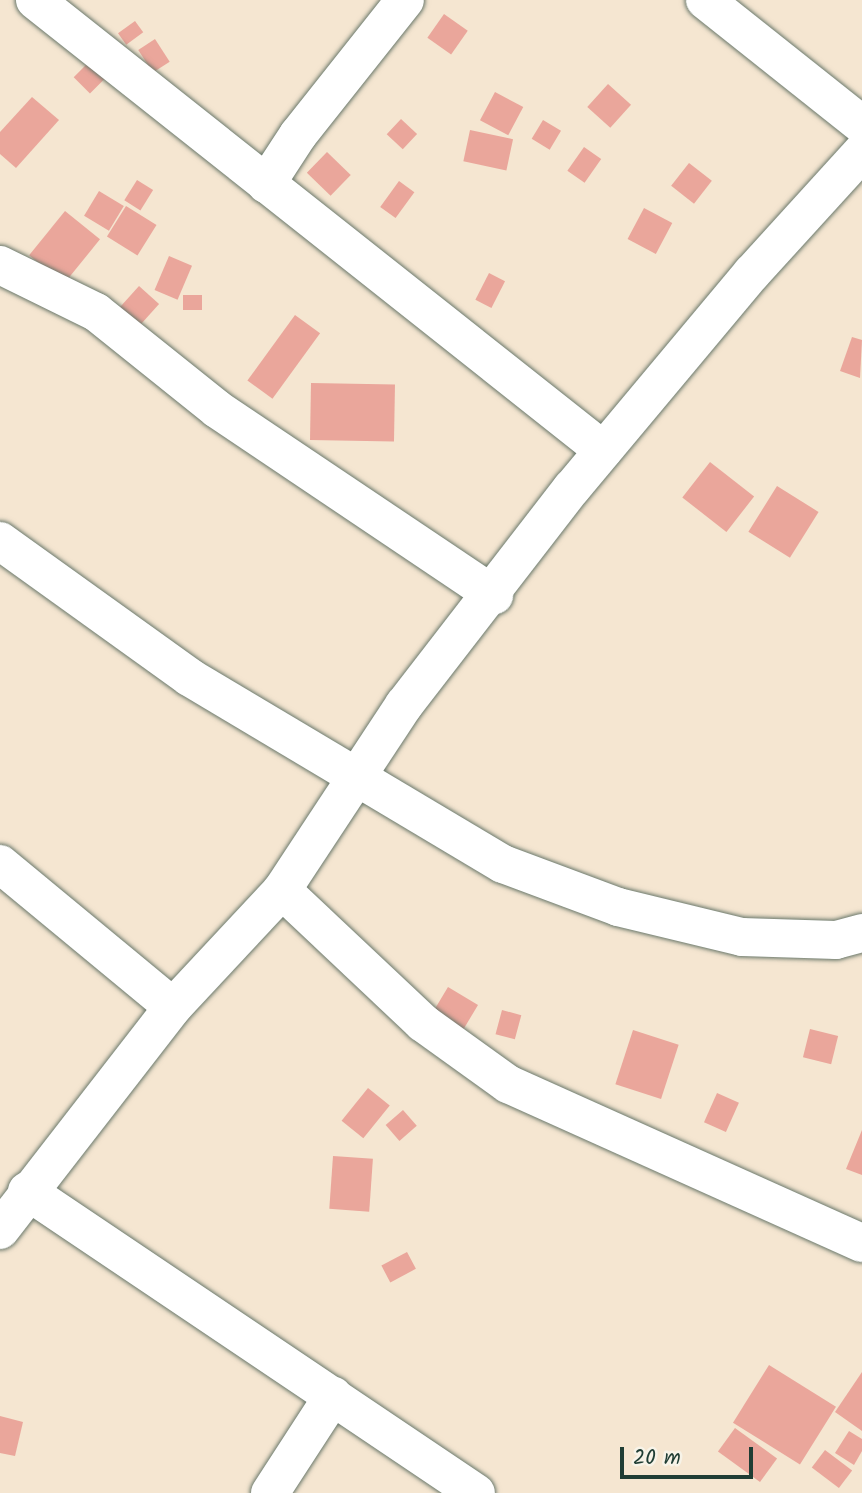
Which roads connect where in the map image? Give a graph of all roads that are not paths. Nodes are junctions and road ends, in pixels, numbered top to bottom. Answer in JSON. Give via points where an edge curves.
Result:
{"nodes":[{"id":1,"x":35,"y":0,"type":"edge"},
{"id":2,"x":405,"y":0,"type":"edge"},
{"id":3,"x":705,"y":0,"type":"edge"},
{"id":4,"x":862,"y":125,"type":"edge"},
{"id":5,"x":862,"y":152,"type":"edge"},
{"id":6,"x":266,"y":184,"type":"junction"},
{"id":7,"x":0,"y":265,"type":"edge"},
{"id":8,"x":603,"y":450,"type":"junction"},
{"id":9,"x":0,"y":541,"type":"edge"},
{"id":10,"x":494,"y":595,"type":"junction"},
{"id":11,"x":358,"y":776,"type":"junction"},
{"id":12,"x":0,"y":864,"type":"edge"},
{"id":13,"x":282,"y":890,"type":"junction"},
{"id":14,"x":862,"y":933,"type":"edge"},
{"id":15,"x":173,"y":1007,"type":"junction"},
{"id":16,"x":27,"y":1191,"type":"junction"},
{"id":17,"x":0,"y":1230,"type":"edge"},
{"id":18,"x":862,"y":1243,"type":"edge"},
{"id":19,"x":333,"y":1395,"type":"junction"},
{"id":20,"x":270,"y":1493,"type":"edge"},
{"id":21,"x":476,"y":1493,"type":"edge"}],
"edges":[{"from":1,"to":6,"type":"street"},
{"from":2,"to":6,"type":"street","via":[[298,135]]},
{"from":3,"to":4,"type":"street"},
{"from":5,"to":8,"type":"street"},
{"from":6,"to":8,"type":"street"},
{"from":7,"to":10,"type":"street","via":[[96,312],[217,409]]},
{"from":8,"to":10,"type":"street"},
{"from":9,"to":11,"type":"street","via":[[189,677]]},
{"from":10,"to":11,"type":"street","via":[[404,705]]},
{"from":11,"to":13,"type":"street"},
{"from":11,"to":14,"type":"street","via":[[503,864],[618,907],[742,937],[835,940]]},
{"from":12,"to":15,"type":"street"},
{"from":13,"to":15,"type":"street"},
{"from":13,"to":18,"type":"street","via":[[423,1023],[508,1084]]},
{"from":15,"to":16,"type":"street"},
{"from":16,"to":17,"type":"street"},
{"from":16,"to":19,"type":"street"},
{"from":19,"to":20,"type":"street"},
{"from":19,"to":21,"type":"street"}]}
